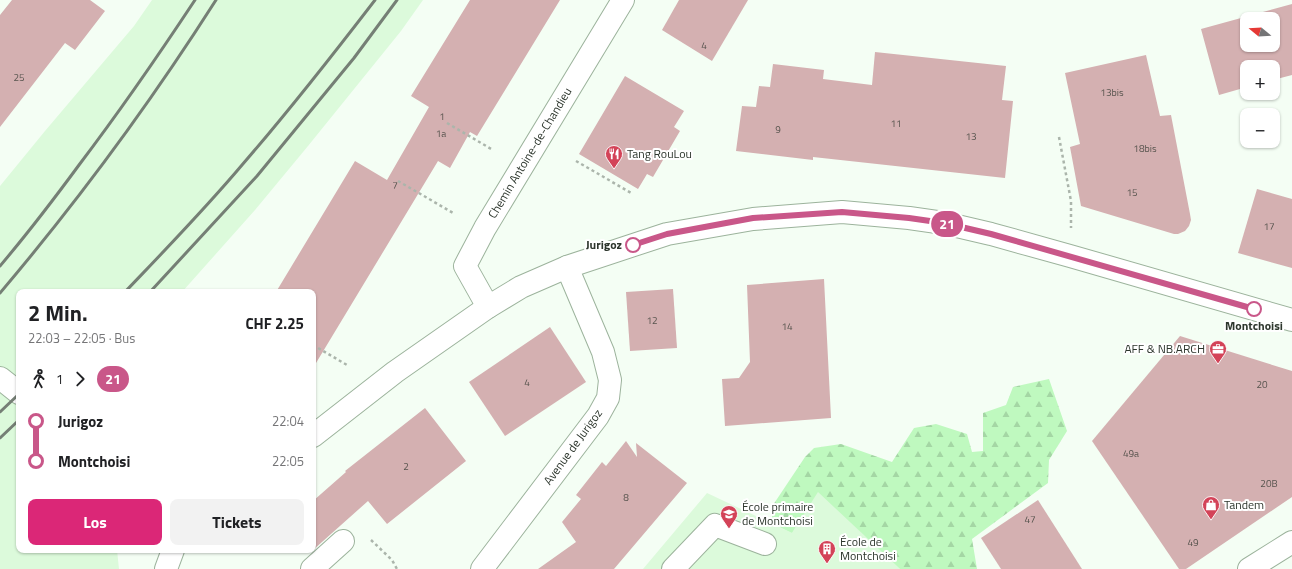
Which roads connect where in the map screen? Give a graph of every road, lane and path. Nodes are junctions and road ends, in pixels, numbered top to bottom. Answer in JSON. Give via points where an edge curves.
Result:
{"nodes":[{"id":1,"x":623,"y":0,"type":"edge"},
{"id":2,"x":447,"y":123,"type":"dead end"},
{"id":3,"x":1058,"y":137,"type":"dead end"},
{"id":4,"x":493,"y":150,"type":"dead end"},
{"id":5,"x":576,"y":161,"type":"dead end"},
{"id":6,"x":398,"y":181,"type":"dead end"},
{"id":7,"x":633,"y":194,"type":"dead end"},
{"id":8,"x":454,"y":214,"type":"dead end"},
{"id":9,"x":1070,"y":256,"type":"junction"},
{"id":10,"x":567,"y":267,"type":"junction"},
{"id":11,"x":488,"y":307,"type":"junction"},
{"id":12,"x":1292,"y":320,"type":"edge"},
{"id":13,"x":316,"y":347,"type":"edge"},
{"id":14,"x":347,"y":364,"type":"dead end"},
{"id":15,"x":0,"y":378,"type":"edge"},
{"id":16,"x":16,"y":391,"type":"edge"},
{"id":17,"x":316,"y":434,"type":"edge"},
{"id":18,"x":343,"y":542,"type":"dead end"},
{"id":19,"x":1292,"y":542,"type":"edge"},
{"id":20,"x":765,"y":544,"type":"dead end"},
{"id":21,"x":172,"y":553,"type":"edge"},
{"id":22,"x":392,"y":560,"type":"dead end"},
{"id":23,"x":166,"y":569,"type":"edge"},
{"id":24,"x":312,"y":569,"type":"edge"},
{"id":25,"x":397,"y":569,"type":"edge"},
{"id":26,"x":482,"y":569,"type":"edge"},
{"id":27,"x":673,"y":569,"type":"edge"},
{"id":28,"x":1249,"y":569,"type":"edge"}],
"edges":[{"from":1,"to":11,"type":"street","name":"Chemin Antoine-de-Chandieu","via":[[464,266]]},
{"from":2,"to":4,"type":"path"},
{"from":3,"to":9,"type":"path","via":[[1071,201]]},
{"from":5,"to":7,"type":"path"},
{"from":6,"to":8,"type":"path"},
{"from":9,"to":10,"type":"street","via":[[944,223],[842,212],[753,218],[667,234]]},
{"from":9,"to":12,"type":"street"},
{"from":10,"to":11,"type":"street","via":[[521,288]]},
{"from":10,"to":26,"type":"street","name":"Avenue de Jurigoz","via":[[603,352],[610,380],[608,398],[598,416]]},
{"from":11,"to":17,"type":"street","via":[[395,372]]},
{"from":13,"to":14,"type":"path"},
{"from":15,"to":16,"type":"street"},
{"from":18,"to":24,"type":"street"},
{"from":19,"to":28,"type":"street"},
{"from":20,"to":27,"type":"street","via":[[715,525]]},
{"from":21,"to":23,"type":"street"},
{"from":22,"to":25,"type":"path"}]}
